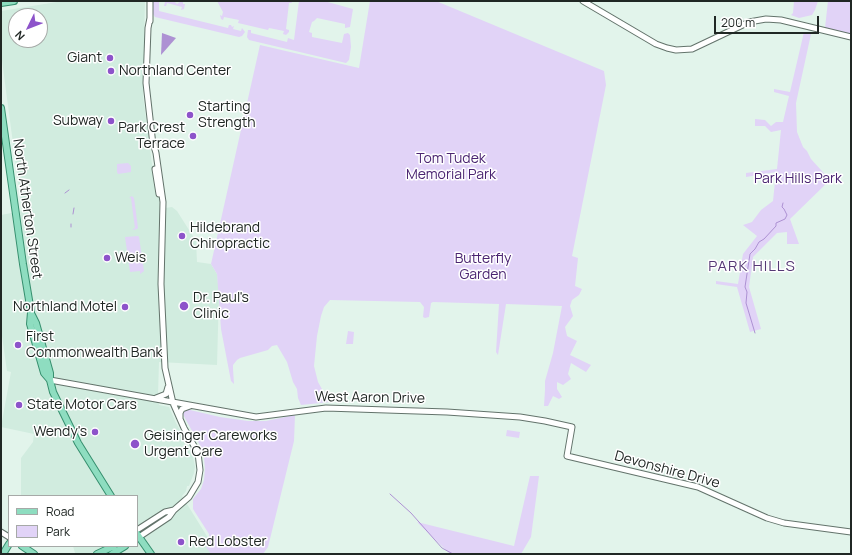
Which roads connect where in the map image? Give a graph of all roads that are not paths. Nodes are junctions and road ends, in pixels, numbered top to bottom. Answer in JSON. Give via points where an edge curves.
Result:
{"nodes":[{"id":1,"x":14,"y":1,"type":"edge"},
{"id":2,"x":150,"y":1,"type":"edge"},
{"id":3,"x":583,"y":1,"type":"edge"},
{"id":4,"x":1,"y":3,"type":"edge"},
{"id":5,"x":851,"y":37,"type":"edge"},
{"id":6,"x":1,"y":108,"type":"edge"},
{"id":7,"x":50,"y":380,"type":"junction"},
{"id":8,"x":168,"y":384,"type":"junction"},
{"id":9,"x":152,"y":399,"type":"junction"},
{"id":10,"x":173,"y":403,"type":"junction"},
{"id":11,"x":190,"y":406,"type":"junction"},
{"id":12,"x":180,"y":419,"type":"junction"},
{"id":13,"x":567,"y":456,"type":"joint"},
{"id":14,"x":111,"y":495,"type":"edge"},
{"id":15,"x":851,"y":532,"type":"edge"},
{"id":16,"x":138,"y":534,"type":"edge"},
{"id":17,"x":138,"y":536,"type":"edge"},
{"id":18,"x":24,"y":547,"type":"edge"},
{"id":19,"x":112,"y":547,"type":"edge"},
{"id":20,"x":122,"y":547,"type":"edge"},
{"id":21,"x":35,"y":554,"type":"edge"},
{"id":22,"x":97,"y":554,"type":"edge"},
{"id":23,"x":112,"y":554,"type":"edge"},
{"id":24,"x":150,"y":554,"type":"edge"}],
"edges":[{"from":1,"to":4,"type":"main road"},
{"from":2,"to":8,"type":"street","via":[[148,92],[153,154],[162,210],[165,273],[164,362]]},
{"from":3,"to":5,"type":"street","via":[[656,44],[671,50],[692,49],[742,24],[766,19],[781,20]]},
{"from":6,"to":7,"type":"main road","name":"North Atherton Street","via":[[31,312],[30,324],[44,373]]},
{"from":7,"to":9,"type":"street","name":"West Aaron Drive"},
{"from":7,"to":14,"type":"main road","name":"North Atherton Street","via":[[53,392],[78,443]]},
{"from":8,"to":9,"type":"street","via":[[166,394]]},
{"from":8,"to":10,"type":"street"},
{"from":9,"to":10,"type":"street","name":"West Aaron Drive"},
{"from":10,"to":11,"type":"street","name":"West Aaron Drive"},
{"from":10,"to":12,"type":"street"},
{"from":11,"to":12,"type":"street","via":[[182,409]]},
{"from":11,"to":13,"type":"street","name":"West Aaron Drive","via":[[256,417],[312,408],[520,417],[572,427]]},
{"from":12,"to":16,"type":"street","via":[[198,453],[198,482],[193,492],[169,517]]},
{"from":13,"to":15,"type":"street","name":"Devonshire Drive","via":[[698,487],[784,523]]},
{"from":17,"to":24,"type":"main road"},
{"from":18,"to":21,"type":"main road"},
{"from":19,"to":22,"type":"main road"},
{"from":20,"to":23,"type":"main road"}]}
